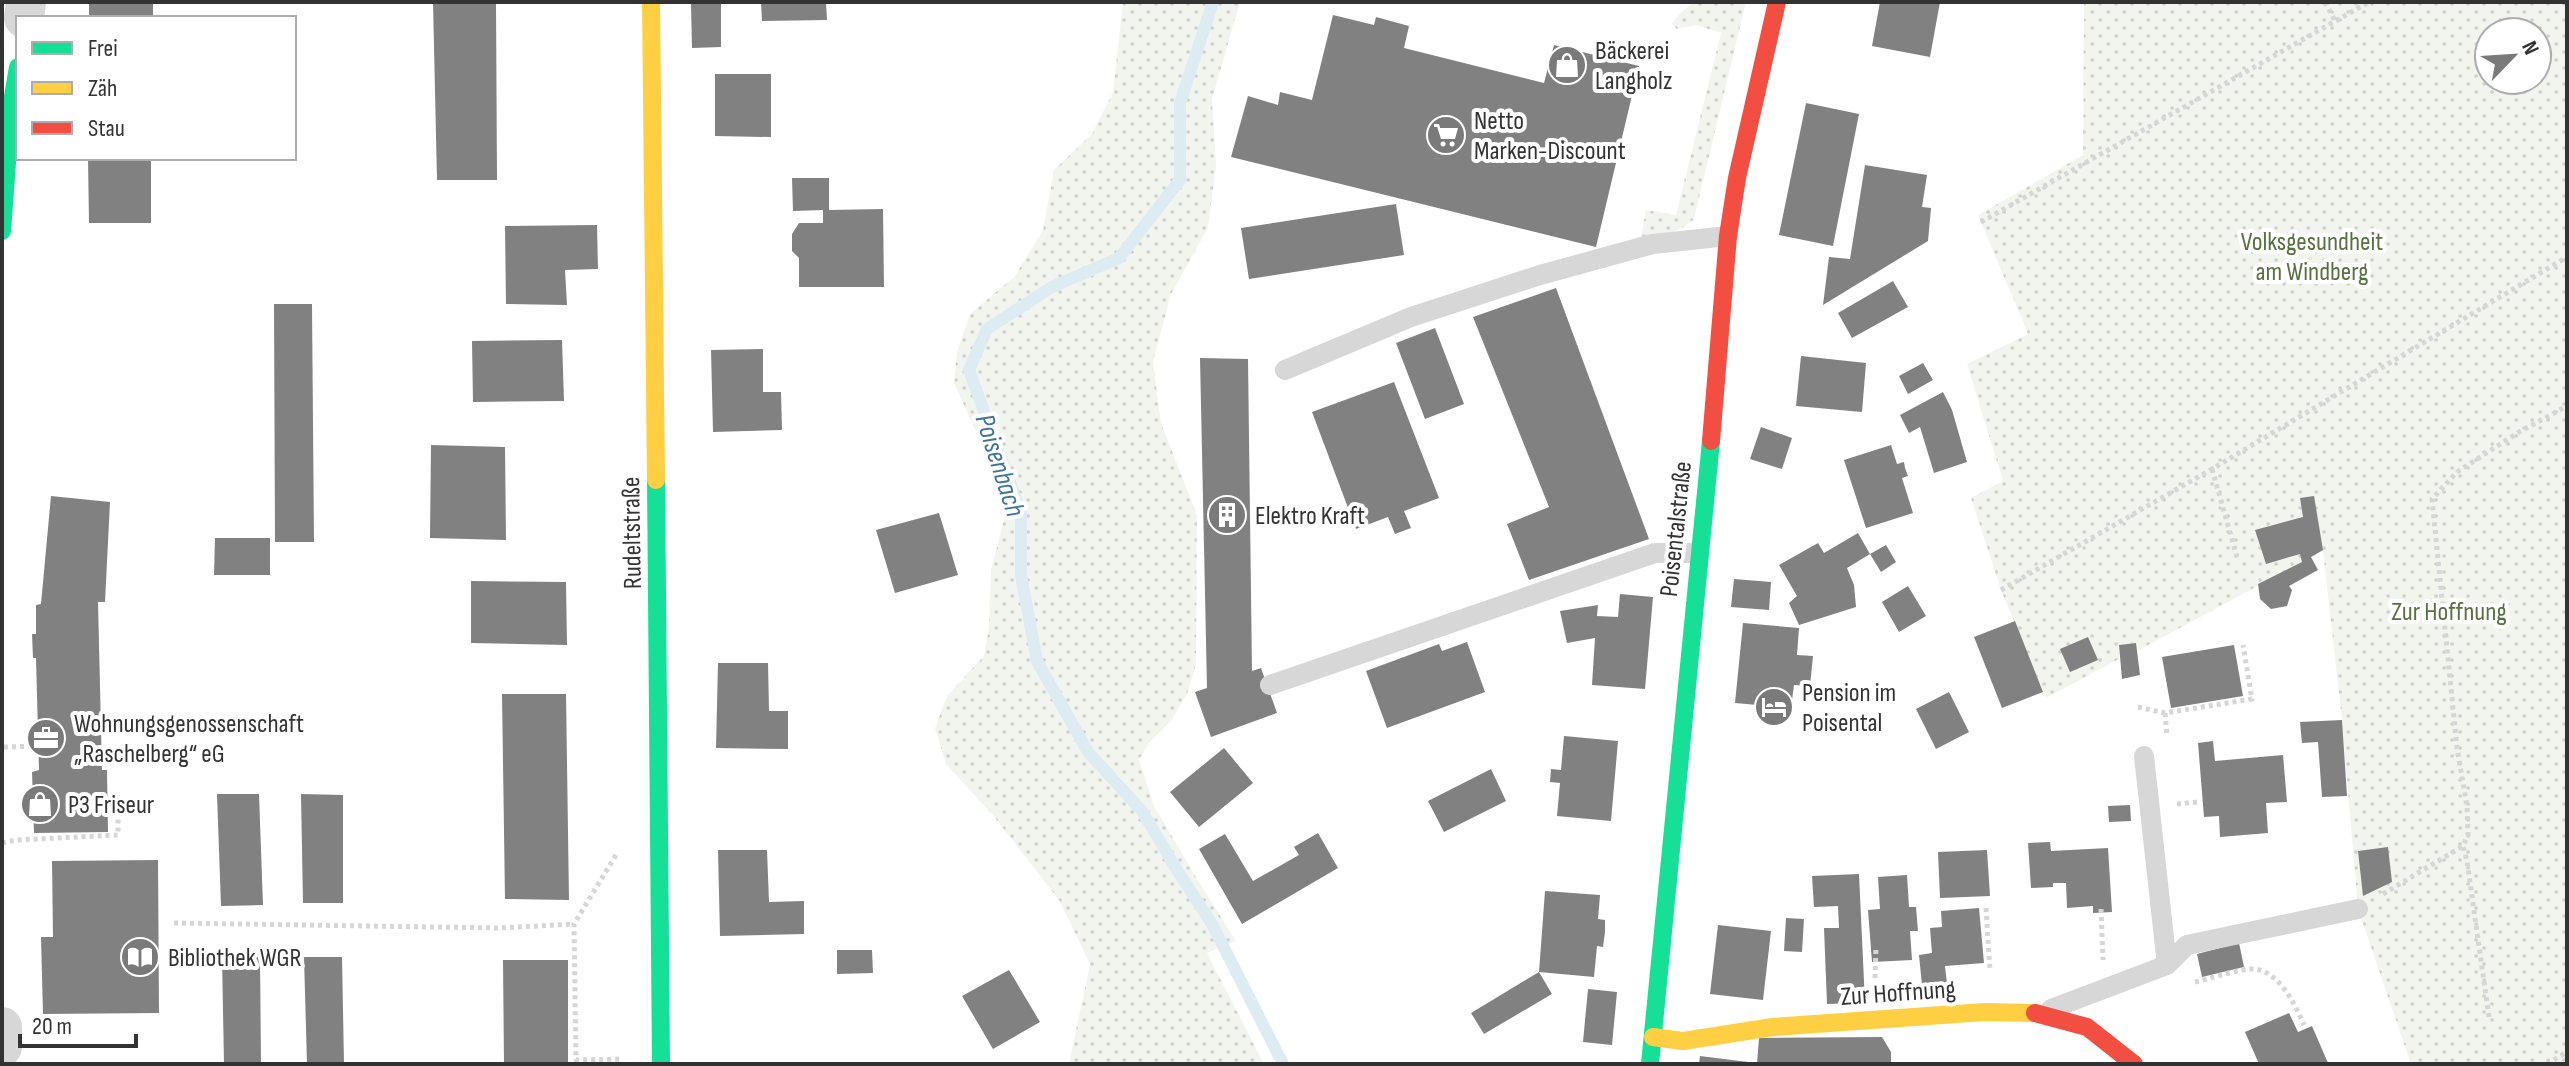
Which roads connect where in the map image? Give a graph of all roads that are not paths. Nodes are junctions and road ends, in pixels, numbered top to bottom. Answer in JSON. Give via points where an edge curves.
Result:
{"nodes":[{"id":1,"x":651,"y":2,"type":"edge"},
{"id":2,"x":1777,"y":2,"type":"edge"},
{"id":3,"x":2,"y":48,"type":"edge"},
{"id":4,"x":16,"y":64,"type":"edge"},
{"id":5,"x":16,"y":78,"type":"edge"},
{"id":6,"x":2,"y":231,"type":"edge"},
{"id":7,"x":1728,"y":236,"type":"junction"},
{"id":8,"x":1285,"y":370,"type":"dead end"},
{"id":9,"x":1699,"y":553,"type":"junction"},
{"id":10,"x":1270,"y":685,"type":"dead end"},
{"id":11,"x":2144,"y":756,"type":"dead end"},
{"id":12,"x":2358,"y":909,"type":"road end"},
{"id":13,"x":2167,"y":965,"type":"junction"},
{"id":14,"x":2040,"y":1013,"type":"junction"},
{"id":15,"x":2,"y":1027,"type":"edge"},
{"id":16,"x":1653,"y":1037,"type":"junction"},
{"id":17,"x":2,"y":1047,"type":"edge"},
{"id":18,"x":661,"y":1064,"type":"edge"},
{"id":19,"x":1650,"y":1064,"type":"edge"},
{"id":20,"x":2134,"y":1064,"type":"edge"}],
"edges":[{"from":1,"to":18,"type":"street","name":"Rudeltstraße"},
{"from":2,"to":7,"type":"street","name":"Poisentalstraße"},
{"from":3,"to":4,"type":"street"},
{"from":5,"to":6,"type":"street"},
{"from":7,"to":8,"type":"lane","via":[[1653,244],[1540,275],[1411,317]]},
{"from":7,"to":9,"type":"street","name":"Poisentalstraße"},
{"from":9,"to":10,"type":"lane","via":[[1655,553]]},
{"from":9,"to":16,"type":"street","name":"Poisentalstraße"},
{"from":11,"to":13,"type":"lane"},
{"from":12,"to":13,"type":"lane","via":[[2187,945]]},
{"from":13,"to":14,"type":"lane"},
{"from":14,"to":16,"type":"street","name":"Zur Hoffnung","via":[[1773,1027],[1683,1041]]},
{"from":14,"to":20,"type":"street","name":"Zur Hoffnung","via":[[2087,1027]]},
{"from":15,"to":17,"type":"street"},
{"from":16,"to":19,"type":"street","name":"Poisentalstraße"}]}
